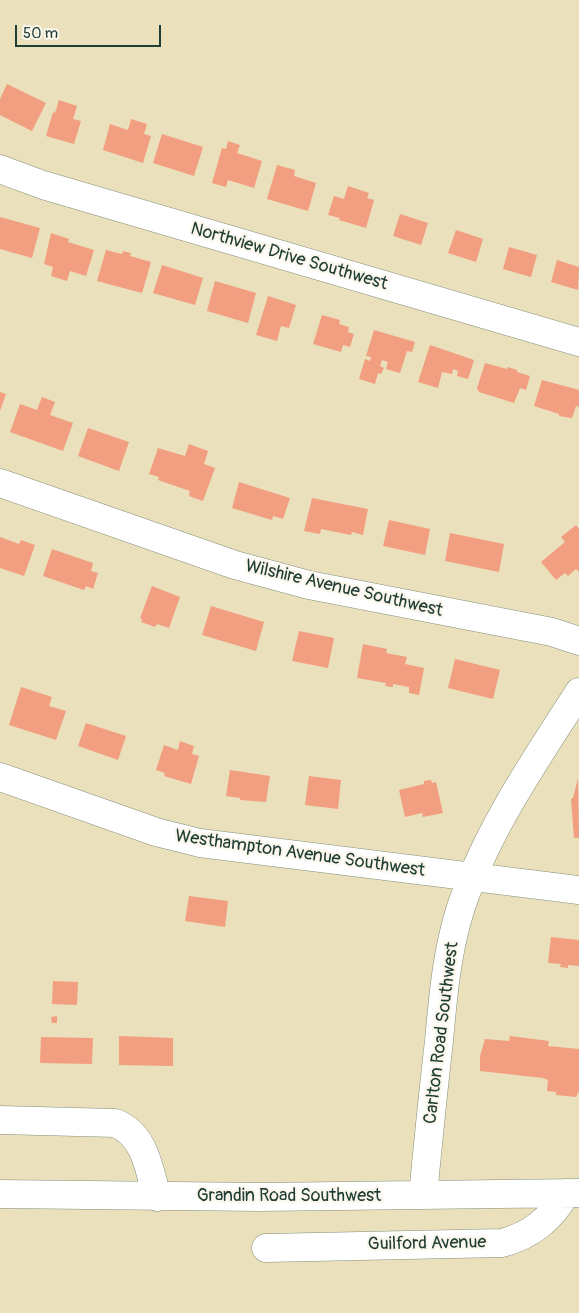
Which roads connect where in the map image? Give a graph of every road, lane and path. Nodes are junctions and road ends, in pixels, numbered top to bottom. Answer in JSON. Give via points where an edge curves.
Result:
{"nodes":[{"id":1,"x":0,"y":169,"type":"edge"},
{"id":2,"x":579,"y":342,"type":"edge"},
{"id":3,"x":0,"y":483,"type":"edge"},
{"id":4,"x":579,"y":641,"type":"edge"},
{"id":5,"x":579,"y":692,"type":"edge"},
{"id":6,"x":0,"y":777,"type":"edge"},
{"id":7,"x":472,"y":877,"type":"junction"},
{"id":8,"x":579,"y":890,"type":"edge"},
{"id":9,"x":0,"y":1120,"type":"edge"},
{"id":10,"x":573,"y":1193,"type":"edge"},
{"id":11,"x":0,"y":1194,"type":"edge"},
{"id":12,"x":423,"y":1195,"type":"junction"},
{"id":13,"x":158,"y":1197,"type":"junction"},
{"id":14,"x":266,"y":1248,"type":"dead end"}],
"edges":[{"from":1,"to":2,"type":"street","name":"Northview Drive Southwest","via":[[53,188]]},
{"from":3,"to":4,"type":"street","name":"Wilshire Avenue Southwest","via":[[235,565],[309,585],[552,632]]},
{"from":5,"to":7,"type":"street","name":"Carlton Road Southwest","via":[[507,805]]},
{"from":6,"to":7,"type":"street","name":"Westhampton Avenue Southwest","via":[[156,832],[200,843]]},
{"from":7,"to":8,"type":"street","name":"Westhampton Avenue Southwest"},
{"from":7,"to":12,"type":"street","name":"Carlton Road Southwest","via":[[449,957],[441,1007]]},
{"from":9,"to":13,"type":"street","via":[[115,1123],[126,1127],[135,1136],[145,1156]]},
{"from":10,"to":12,"type":"street","name":"Grandin Road Southwest"},
{"from":10,"to":14,"type":"street","name":"Guilford Avenue","via":[[540,1226],[520,1238],[502,1243]]},
{"from":11,"to":13,"type":"street","name":"Grandin Road Southwest"},
{"from":12,"to":13,"type":"street","name":"Grandin Road Southwest"}]}
